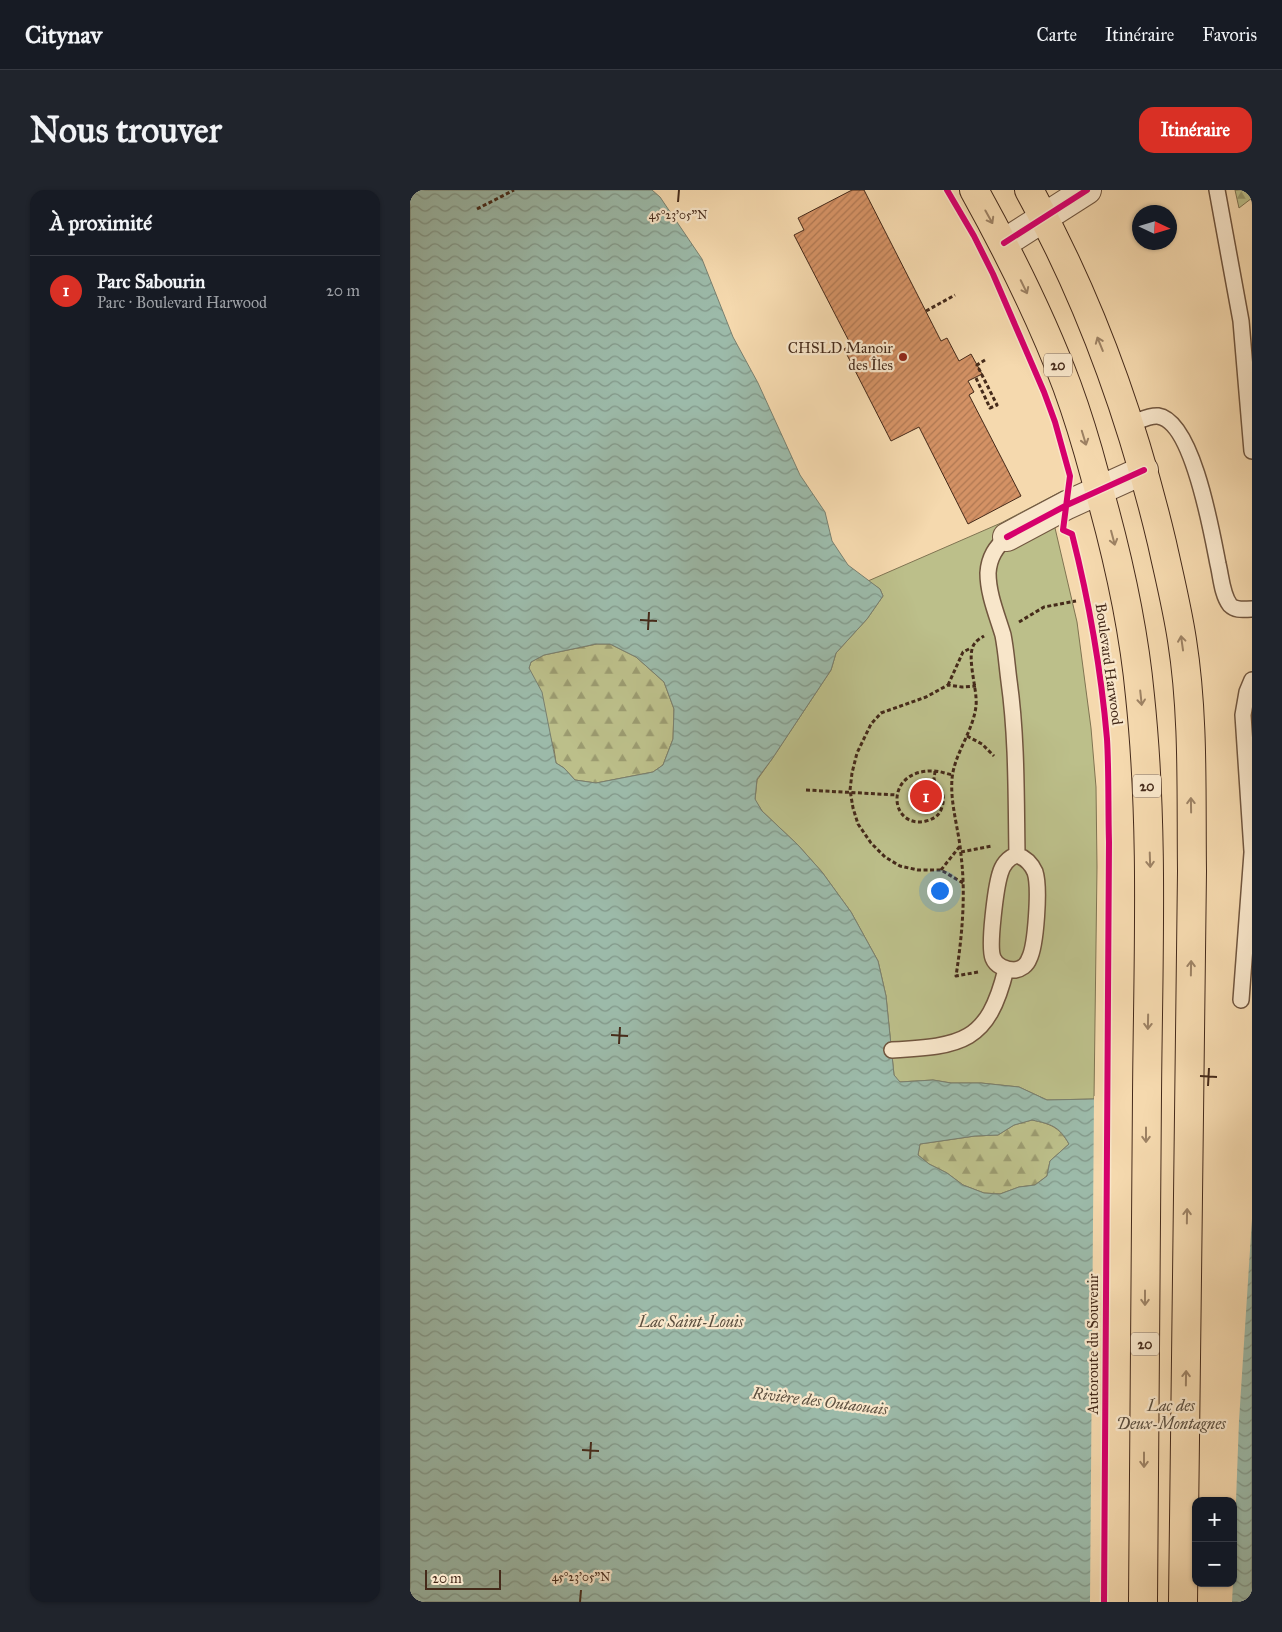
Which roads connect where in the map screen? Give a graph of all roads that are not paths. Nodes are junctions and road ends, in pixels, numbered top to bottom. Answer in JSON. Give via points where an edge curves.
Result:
{"nodes":[{"id":1,"x":974,"y":190,"type":"edge"},
{"id":2,"x":1028,"y":190,"type":"edge"},
{"id":3,"x":1086,"y":190,"type":"edge"},
{"id":4,"x":1217,"y":190,"type":"edge"},
{"id":5,"x":1044,"y":216,"type":"junction"},
{"id":6,"x":1004,"y":243,"type":"junction"},
{"id":7,"x":1129,"y":424,"type":"junction"},
{"id":8,"x":1252,"y":451,"type":"edge"},
{"id":9,"x":1144,"y":470,"type":"junction"},
{"id":10,"x":1100,"y":491,"type":"junction"},
{"id":11,"x":1007,"y":537,"type":"joint"},
{"id":12,"x":1252,"y":609,"type":"edge"},
{"id":13,"x":1252,"y":680,"type":"edge"},
{"id":14,"x":1252,"y":852,"type":"edge"},
{"id":15,"x":1017,"y":855,"type":"junction"},
{"id":16,"x":1006,"y":969,"type":"junction"},
{"id":17,"x":1241,"y":1000,"type":"dead end"},
{"id":18,"x":892,"y":1050,"type":"dead end"},
{"id":19,"x":1142,"y":1602,"type":"edge"},
{"id":20,"x":1184,"y":1602,"type":"edge"}],
"edges":[{"from":1,"to":6,"type":"highway","name":"Boulevard Harwood","number":"20","one_way":true},
{"from":2,"to":5,"type":"highway"},
{"from":3,"to":5,"type":"street"},
{"from":4,"to":8,"type":"lane","via":[[1241,321]]},
{"from":5,"to":6,"type":"street"},
{"from":7,"to":5,"type":"highway","one_way":true,"via":[[1100,343]]},
{"from":6,"to":10,"type":"highway","name":"Boulevard Harwood","number":"20","one_way":true,"via":[[1067,387]]},
{"from":7,"to":9,"type":"highway"},
{"from":7,"to":12,"type":"lane","via":[[1156,416],[1164,418],[1179,432],[1194,463],[1228,602],[1236,609]]},
{"from":9,"to":10,"type":"street"},
{"from":20,"to":9,"type":"highway","one_way":true,"via":[[1192,890],[1189,712],[1176,607]]},
{"from":10,"to":11,"type":"street"},
{"from":10,"to":19,"type":"highway","name":"Boulevard Harwood","number":"20","one_way":true,"via":[[1114,541],[1137,665],[1144,732],[1150,872]]},
{"from":11,"to":15,"type":"lane","via":[[994,551],[988,572],[1012,698]]},
{"from":13,"to":14,"type":"lane","via":[[1243,714]]},
{"from":14,"to":17,"type":"lane"},
{"from":15,"to":16,"type":"lane","via":[[1012,856],[1000,873],[991,946],[993,958]]},
{"from":15,"to":16,"type":"lane","via":[[1026,858],[1037,885],[1033,948],[1026,965],[1020,969]]},
{"from":16,"to":18,"type":"lane","via":[[990,1015],[979,1029],[966,1038],[930,1048]]}]}
